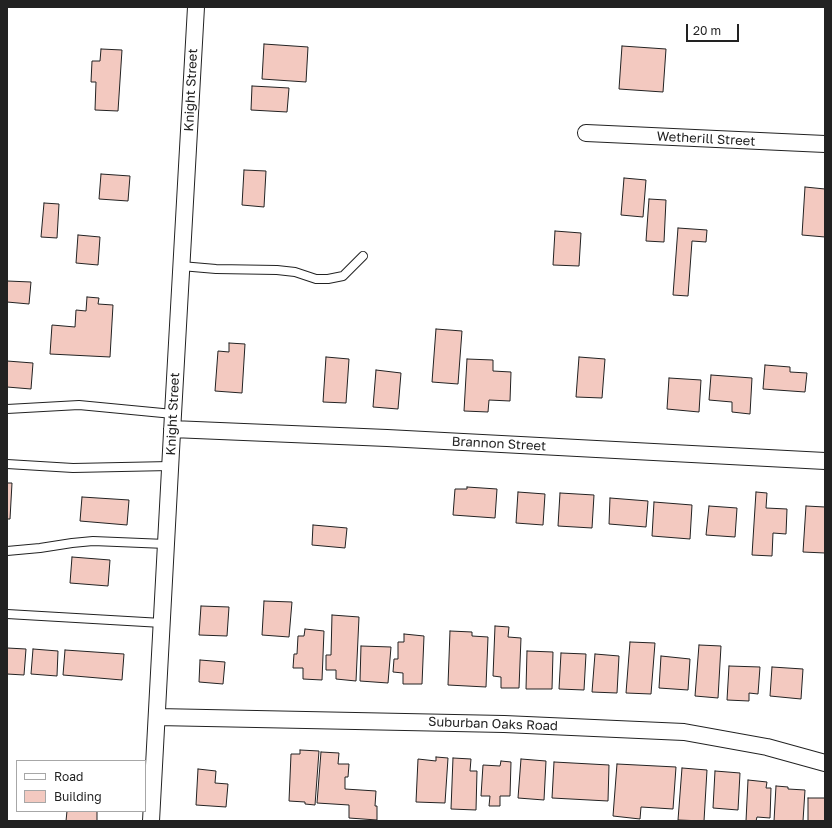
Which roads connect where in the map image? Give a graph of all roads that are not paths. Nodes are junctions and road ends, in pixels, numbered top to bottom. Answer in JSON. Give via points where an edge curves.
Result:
{"nodes":[{"id":1,"x":196,"y":7,"type":"edge"},
{"id":2,"x":586,"y":133,"type":"dead end"},
{"id":3,"x":825,"y":144,"type":"edge"},
{"id":4,"x":363,"y":256,"type":"dead end"},
{"id":5,"x":181,"y":266,"type":"junction"},
{"id":6,"x":7,"y":409,"type":"edge"},
{"id":7,"x":172,"y":422,"type":"junction"},
{"id":8,"x":825,"y":461,"type":"edge"},
{"id":9,"x":7,"y":464,"type":"edge"},
{"id":10,"x":170,"y":466,"type":"junction"},
{"id":11,"x":166,"y":544,"type":"junction"},
{"id":12,"x":7,"y":551,"type":"edge"},
{"id":13,"x":7,"y":614,"type":"edge"},
{"id":14,"x":162,"y":623,"type":"junction"},
{"id":15,"x":157,"y":717,"type":"junction"},
{"id":16,"x":825,"y":763,"type":"edge"},
{"id":17,"x":152,"y":821,"type":"edge"}],
"edges":[{"from":1,"to":5,"type":"street","name":"Knight Street"},
{"from":2,"to":3,"type":"street","name":"Wetherill Street"},
{"from":4,"to":5,"type":"lane","via":[[343,276],[328,279],[316,279],[295,272],[277,270]]},
{"from":5,"to":7,"type":"street","name":"Knight Street"},
{"from":6,"to":7,"type":"lane","via":[[79,405]]},
{"from":7,"to":8,"type":"street","name":"Brannon Street","via":[[379,438]]},
{"from":7,"to":10,"type":"street","name":"Knight Street"},
{"from":9,"to":10,"type":"lane","via":[[73,468]]},
{"from":10,"to":11,"type":"street","name":"Knight Street"},
{"from":11,"to":12,"type":"lane","via":[[93,541]]},
{"from":11,"to":14,"type":"street","name":"Knight Street"},
{"from":13,"to":14,"type":"lane"},
{"from":14,"to":15,"type":"street","name":"Knight Street"},
{"from":15,"to":16,"type":"street","name":"Suburban Oaks Road","via":[[504,724],[684,732],[767,747]]},
{"from":15,"to":17,"type":"street","name":"Knight Street"}]}
